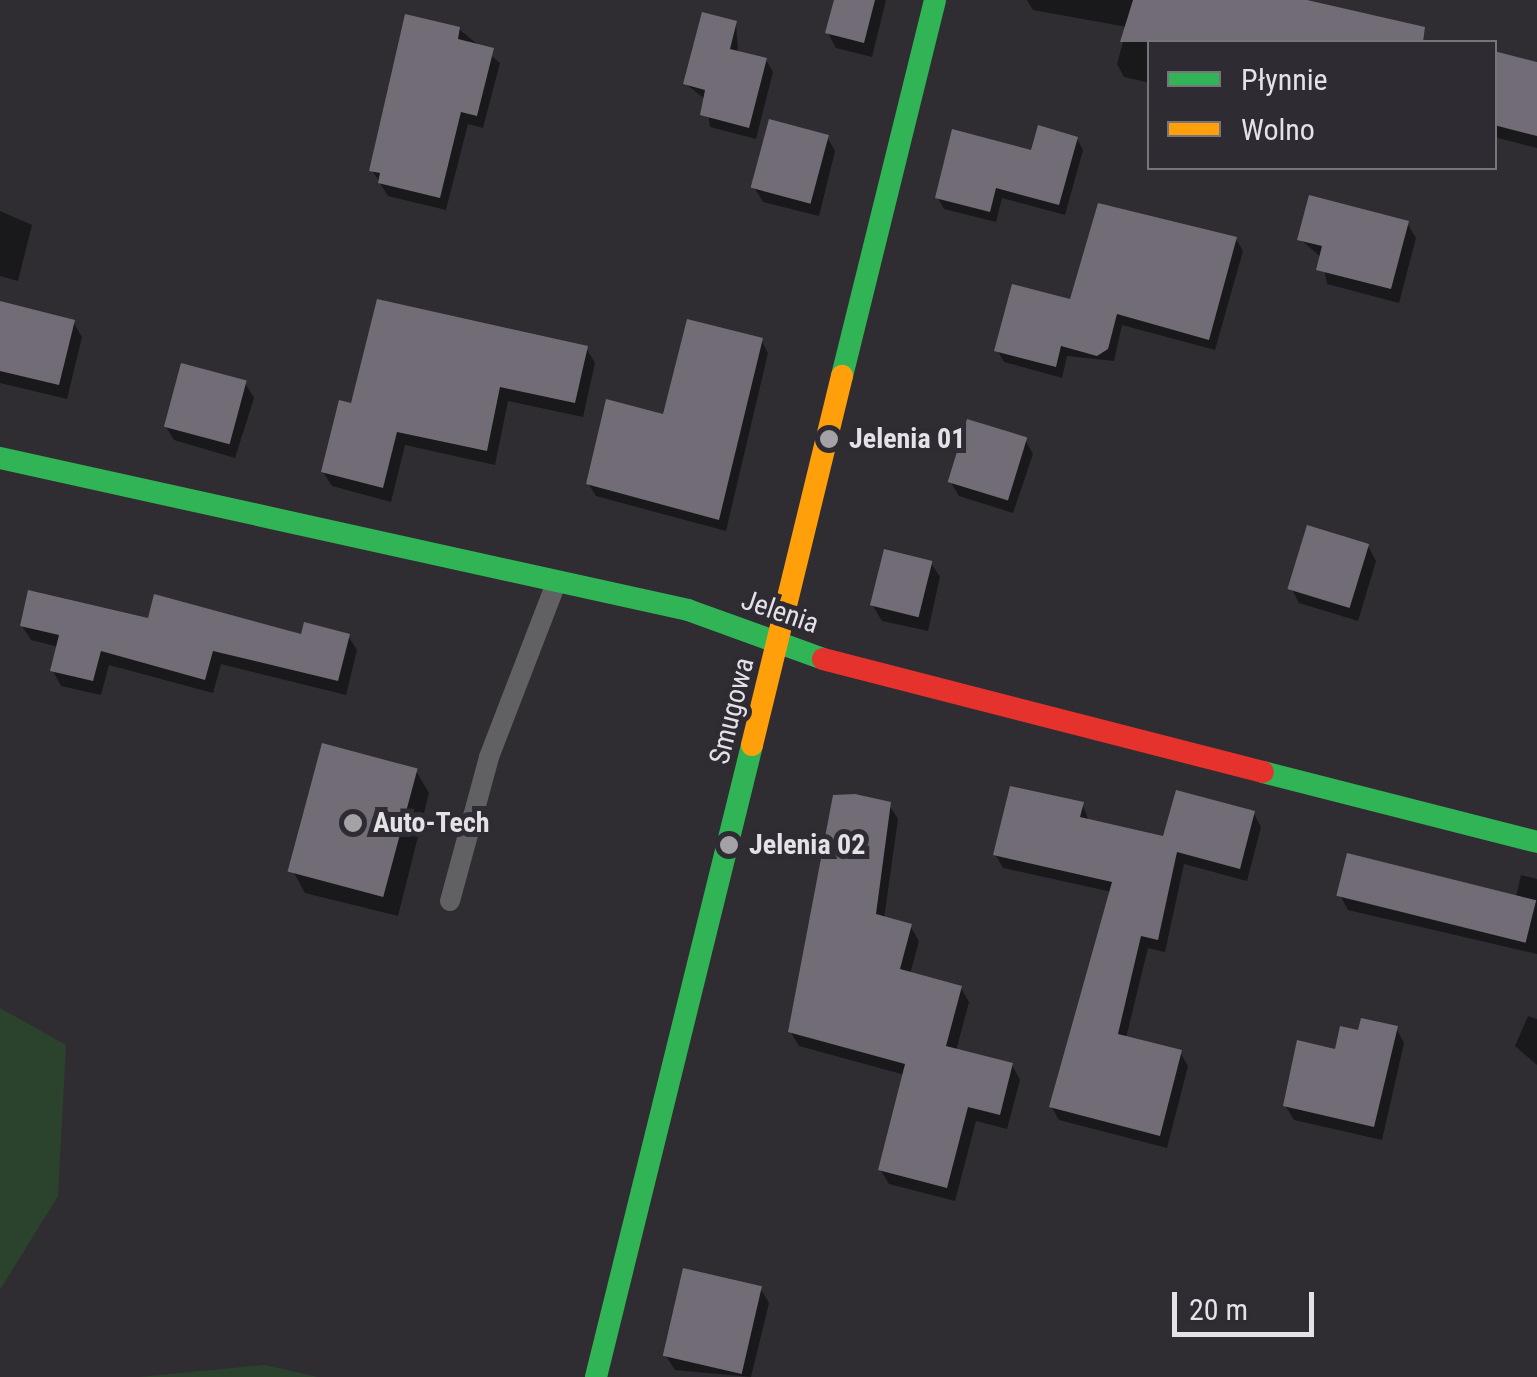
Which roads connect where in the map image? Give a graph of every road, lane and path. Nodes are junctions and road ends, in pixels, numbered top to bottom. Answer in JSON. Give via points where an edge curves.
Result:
{"nodes":[{"id":1,"x":935,"y":0,"type":"edge"},
{"id":2,"x":0,"y":458,"type":"edge"},
{"id":3,"x":557,"y":582,"type":"junction"},
{"id":4,"x":778,"y":648,"type":"junction"},
{"id":5,"x":1537,"y":842,"type":"edge"},
{"id":6,"x":450,"y":901,"type":"dead end"},
{"id":7,"x":596,"y":1377,"type":"edge"}],
"edges":[{"from":1,"to":4,"type":"street","name":"Smugowa"},
{"from":2,"to":3,"type":"street","name":"Jelenia"},
{"from":3,"to":4,"type":"street","name":"Jelenia","via":[[688,610]]},
{"from":3,"to":6,"type":"lane","via":[[488,757]]},
{"from":4,"to":5,"type":"street","name":"Jelenia"},
{"from":4,"to":7,"type":"street","name":"Smugowa"}]}
